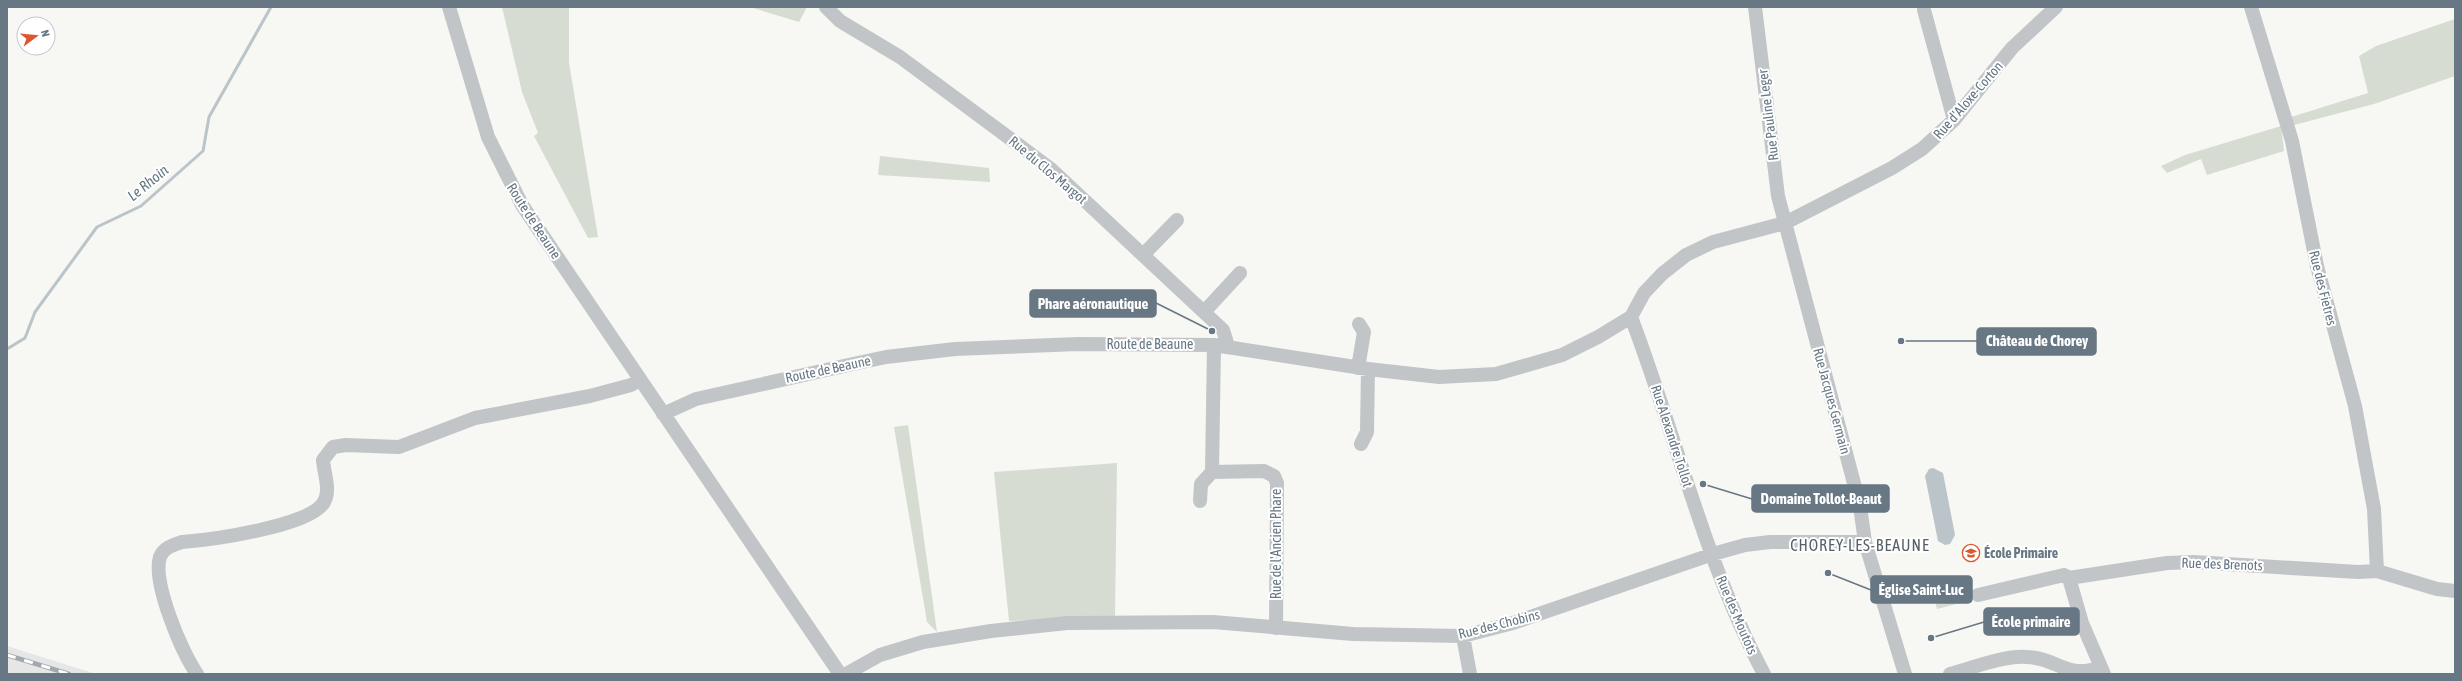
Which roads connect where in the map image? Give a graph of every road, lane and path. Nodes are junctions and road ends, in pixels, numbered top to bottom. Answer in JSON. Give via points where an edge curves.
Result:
{"nodes":[{"id":1,"x":449,"y":7,"type":"edge"},
{"id":2,"x":826,"y":7,"type":"edge"},
{"id":3,"x":1755,"y":7,"type":"edge"},
{"id":4,"x":2056,"y":7,"type":"edge"},
{"id":5,"x":2251,"y":7,"type":"edge"},
{"id":6,"x":1924,"y":10,"type":"dead end"},
{"id":7,"x":1954,"y":120,"type":"junction"},
{"id":8,"x":1177,"y":220,"type":"dead end"},
{"id":9,"x":1785,"y":223,"type":"junction"},
{"id":10,"x":1143,"y":255,"type":"junction"},
{"id":11,"x":1240,"y":273,"type":"dead end"},
{"id":12,"x":1204,"y":312,"type":"junction"},
{"id":13,"x":1631,"y":317,"type":"junction"},
{"id":14,"x":1359,"y":324,"type":"dead end"},
{"id":15,"x":1221,"y":345,"type":"junction"},
{"id":16,"x":1363,"y":368,"type":"junction"},
{"id":17,"x":640,"y":380,"type":"junction"},
{"id":18,"x":663,"y":414,"type":"junction"},
{"id":19,"x":1361,"y":444,"type":"dead end"},
{"id":20,"x":1212,"y":472,"type":"junction"},
{"id":21,"x":1200,"y":501,"type":"dead end"},
{"id":22,"x":1865,"y":542,"type":"junction"},
{"id":23,"x":1713,"y":554,"type":"junction"},
{"id":24,"x":2377,"y":571,"type":"junction"},
{"id":25,"x":2069,"y":578,"type":"junction"},
{"id":26,"x":2455,"y":591,"type":"edge"},
{"id":27,"x":1978,"y":595,"type":"dead end"},
{"id":28,"x":1276,"y":628,"type":"junction"},
{"id":29,"x":1463,"y":636,"type":"junction"},
{"id":30,"x":2102,"y":670,"type":"edge"},
{"id":31,"x":197,"y":674,"type":"edge"},
{"id":32,"x":840,"y":674,"type":"edge"},
{"id":33,"x":846,"y":674,"type":"edge"},
{"id":34,"x":1470,"y":674,"type":"edge"},
{"id":35,"x":1764,"y":674,"type":"edge"},
{"id":36,"x":1905,"y":674,"type":"edge"},
{"id":37,"x":1950,"y":674,"type":"edge"}],
"edges":[{"from":1,"to":17,"type":"street","name":"Route de Beaune","via":[[481,117],[502,169],[522,205]]},
{"from":2,"to":10,"type":"street","name":"Rue du Clos Margot","via":[[840,21],[900,58],[1051,169]]},
{"from":3,"to":9,"type":"street","name":"Rue Pauline Leger","via":[[1773,165]]},
{"from":4,"to":7,"type":"street","name":"Rue d'Aloxe-Corton","via":[[2012,48]]},
{"from":5,"to":24,"type":"street","name":"Rue des Fietres","via":[[2292,141],[2317,266],[2354,406],[2374,509]]},
{"from":6,"to":7,"type":"street"},
{"from":7,"to":9,"type":"street","name":"Rue d'Aloxe-Corton","via":[[1922,149],[1892,168]]},
{"from":8,"to":10,"type":"street"},
{"from":9,"to":13,"type":"street","name":"Rue d'Aloxe-Corton","via":[[1713,242],[1686,255],[1662,274],[1644,293]]},
{"from":9,"to":22,"type":"street","name":"Rue Jacques Germain","via":[[1858,499]]},
{"from":10,"to":12,"type":"street","name":"Rue du Clos Margot"},
{"from":11,"to":12,"type":"street"},
{"from":12,"to":15,"type":"street","name":"Rue du Clos Margot","via":[[1223,330]]},
{"from":13,"to":16,"type":"street","name":"Route de Beaune","via":[[1562,355],[1496,374],[1439,377]]},
{"from":13,"to":23,"type":"street","name":"Rue Alexandre Tollot","via":[[1699,521]]},
{"from":14,"to":16,"type":"street","via":[[1364,332]]},
{"from":15,"to":16,"type":"street","name":"Route de Beaune"},
{"from":15,"to":18,"type":"street","name":"Route de Beaune","via":[[1078,344],[955,349],[886,357],[696,399]]},
{"from":15,"to":20,"type":"street"},
{"from":16,"to":19,"type":"street","via":[[1367,432]]},
{"from":17,"to":18,"type":"street","name":"Route de Beaune"},
{"from":17,"to":31,"type":"street","via":[[590,396],[475,418],[399,447],[333,447],[323,460],[326,497],[319,510],[310,516],[264,528],[182,542],[169,547],[160,557],[159,574],[176,634]]},
{"from":18,"to":32,"type":"street","name":"Route de Beaune"},
{"from":20,"to":21,"type":"street","via":[[1201,484]]},
{"from":20,"to":28,"type":"street","name":"Rue de l'Ancien Phare","via":[[1264,471],[1274,476],[1277,490]]},
{"from":22,"to":23,"type":"street","name":"Rue des Chobins","via":[[1770,542],[1745,545]]},
{"from":22,"to":36,"type":"street","name":"Rue Jacques Germain"},
{"from":23,"to":29,"type":"street","name":"Rue des Chobins","via":[[1513,623]]},
{"from":23,"to":35,"type":"street","name":"Rue des Moutots","via":[[1726,590]]},
{"from":24,"to":25,"type":"street","name":"Rue des Brenots","via":[[2358,572],[2255,564],[2173,563]]},
{"from":24,"to":26,"type":"street","name":"Rue des Brenots","via":[[2437,589]]},
{"from":25,"to":27,"type":"street","name":"Rue des Brenots","via":[[2064,575]]},
{"from":25,"to":30,"type":"street","via":[[2082,623]]},
{"from":28,"to":29,"type":"street","name":"Rue des Chobins","via":[[1354,634]]},
{"from":28,"to":33,"type":"street","name":"Rue des Chobins","via":[[1213,622],[1067,623],[1029,626],[923,642],[880,655]]},
{"from":29,"to":34,"type":"street"},
{"from":30,"to":37,"type":"street","via":[[2074,672],[2039,659],[2022,657]]}]}
